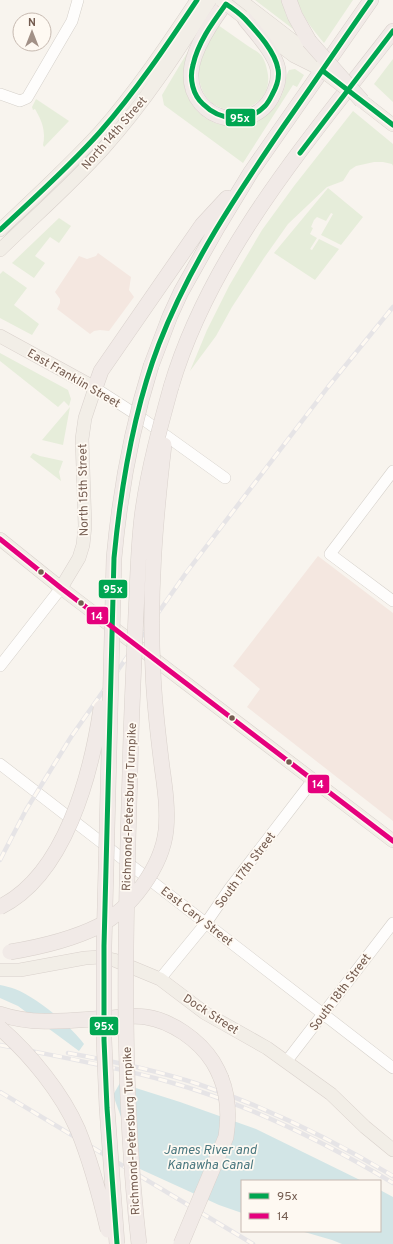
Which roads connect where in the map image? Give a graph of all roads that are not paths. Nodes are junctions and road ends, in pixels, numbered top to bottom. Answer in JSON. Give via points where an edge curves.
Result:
{"nodes":[{"id":1,"x":78,"y":0,"type":"edge"},
{"id":2,"x":197,"y":0,"type":"edge"},
{"id":3,"x":210,"y":0,"type":"edge"},
{"id":4,"x":221,"y":0,"type":"edge"},
{"id":5,"x":228,"y":0,"type":"edge"},
{"id":6,"x":240,"y":0,"type":"edge"},
{"id":7,"x":289,"y":0,"type":"edge"},
{"id":8,"x":371,"y":0,"type":"edge"},
{"id":9,"x":246,"y":15,"type":"junction"},
{"id":10,"x":393,"y":31,"type":"edge"},
{"id":11,"x":302,"y":48,"type":"junction"},
{"id":12,"x":0,"y":94,"type":"edge"},
{"id":13,"x":365,"y":104,"type":"junction"},
{"id":14,"x":393,"y":125,"type":"edge"},
{"id":15,"x":251,"y":172,"type":"junction"},
{"id":16,"x":0,"y":230,"type":"edge"},
{"id":17,"x":0,"y":250,"type":"edge"},
{"id":18,"x":0,"y":336,"type":"edge"},
{"id":19,"x":173,"y":381,"type":"junction"},
{"id":20,"x":95,"y":388,"type":"junction"},
{"id":21,"x":393,"y":471,"type":"edge"},
{"id":22,"x":225,"y":478,"type":"dead end"},
{"id":23,"x":0,"y":539,"type":"edge"},
{"id":24,"x":61,"y":588,"type":"junction"},
{"id":25,"x":393,"y":601,"type":"edge"},
{"id":26,"x":111,"y":642,"type":"junction"},
{"id":27,"x":0,"y":666,"type":"edge"},
{"id":28,"x":0,"y":764,"type":"edge"},
{"id":29,"x":313,"y":780,"type":"junction"},
{"id":30,"x":393,"y":840,"type":"edge"},
{"id":31,"x":0,"y":907,"type":"edge"},
{"id":32,"x":206,"y":923,"type":"junction"},
{"id":33,"x":393,"y":923,"type":"edge"},
{"id":34,"x":0,"y":952,"type":"edge"},
{"id":35,"x":0,"y":970,"type":"edge"},
{"id":36,"x":160,"y":979,"type":"junction"},
{"id":37,"x":0,"y":1014,"type":"edge"},
{"id":38,"x":323,"y":1014,"type":"junction"},
{"id":39,"x":0,"y":1028,"type":"edge"},
{"id":40,"x":286,"y":1062,"type":"junction"},
{"id":41,"x":393,"y":1068,"type":"edge"},
{"id":42,"x":393,"y":1150,"type":"edge"},
{"id":43,"x":111,"y":1244,"type":"edge"},
{"id":44,"x":117,"y":1244,"type":"edge"},
{"id":45,"x":139,"y":1244,"type":"edge"},
{"id":46,"x":181,"y":1244,"type":"edge"}],
"edges":[{"from":1,"to":12,"type":"street","via":[[72,21],[29,96],[20,101]]},
{"from":2,"to":16,"type":"main road","name":"North 14th Street","via":[[111,119]]},
{"from":3,"to":17,"type":"main road","name":"North 14th Street","via":[[174,58],[126,122],[79,174]]},
{"from":4,"to":9,"type":"main road","bridge":true},
{"from":5,"to":9,"type":"highway","via":[[202,41],[191,73],[193,90],[206,109],[230,119],[256,114],[274,94],[278,82],[278,69],[274,58]]},
{"from":6,"to":9,"type":"main road"},
{"from":7,"to":11,"type":"highway"},
{"from":8,"to":15,"type":"highway","name":"Richmond-Petersburg Turnpike"},
{"from":9,"to":11,"type":"main road"},
{"from":10,"to":19,"type":"highway","via":[[286,172],[237,243],[201,310]]},
{"from":11,"to":13,"type":"highway","bridge":true},
{"from":11,"to":13,"type":"main road","bridge":true,"via":[[320,68]]},
{"from":13,"to":14,"type":"main road"},
{"from":15,"to":20,"type":"highway","via":[[202,225],[101,371]]},
{"from":15,"to":26,"type":"highway","name":"Richmond-Petersburg Turnpike","bridge":true,"via":[[181,292],[151,366],[132,430],[117,517]]},
{"from":18,"to":20,"type":"main road","name":"East Franklin Street"},
{"from":19,"to":34,"type":"highway","bridge":true,"via":[[158,490],[152,583],[156,719],[167,810],[162,848],[145,883],[117,913],[100,925],[53,943]]},
{"from":19,"to":45,"type":"highway","name":"Richmond-Petersburg Turnpike","bridge":true,"via":[[151,464],[143,510],[132,691],[125,1006],[129,1125]]},
{"from":20,"to":22,"type":"street","name":"East Franklin Street"},
{"from":20,"to":24,"type":"main road","name":"North 15th Street","via":[[85,418],[82,438],[85,526],[83,545],[79,558]]},
{"from":21,"to":25,"type":"street","via":[[330,554]]},
{"from":23,"to":24,"type":"main road"},
{"from":24,"to":27,"type":"street"},
{"from":24,"to":29,"type":"main road"},
{"from":26,"to":31,"type":"highway","bridge":true,"via":[[97,736],[82,793],[71,821],[44,868],[28,887]]},
{"from":26,"to":44,"type":"highway","name":"Richmond-Petersburg Turnpike","bridge":true,"via":[[104,1040]]},
{"from":28,"to":32,"type":"street","name":"East Cary Street"},
{"from":29,"to":30,"type":"main road"},
{"from":29,"to":32,"type":"street","name":"South 17th Street"},
{"from":32,"to":36,"type":"street","name":"South 17th Street"},
{"from":32,"to":38,"type":"street","name":"East Cary Street"},
{"from":33,"to":38,"type":"street","name":"South 18th Street"},
{"from":35,"to":36,"type":"main road","name":"Dock Street","via":[[20,970],[100,957],[114,960]]},
{"from":36,"to":40,"type":"main road","name":"Dock Street","via":[[205,1013],[268,1048]]},
{"from":37,"to":46,"type":"highway","bridge":true,"via":[[41,1021],[148,1017],[173,1027],[205,1051],[226,1091],[228,1121],[226,1137]]},
{"from":38,"to":40,"type":"street","name":"South 18th Street"},
{"from":38,"to":41,"type":"street","name":"East Cary Street"},
{"from":39,"to":43,"type":"highway","bridge":true,"via":[[41,1071],[78,1129]]},
{"from":40,"to":42,"type":"main road","name":"Dock Street","via":[[336,1098]]}]}
